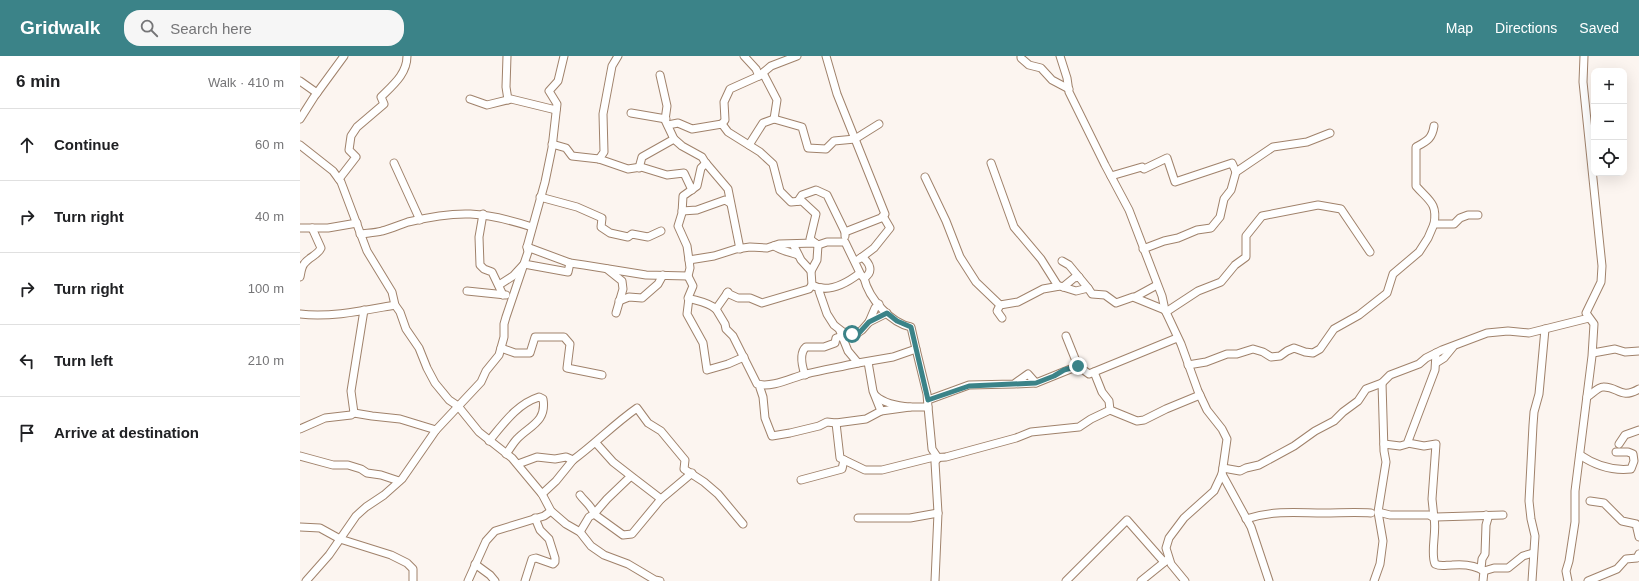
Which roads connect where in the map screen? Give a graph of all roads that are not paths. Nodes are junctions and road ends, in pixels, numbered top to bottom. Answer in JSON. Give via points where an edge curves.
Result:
{"nodes":[{"id":1,"x":344,"y":56,"type":"edge"},
{"id":2,"x":407,"y":56,"type":"edge"},
{"id":3,"x":507,"y":56,"type":"edge"},
{"id":4,"x":564,"y":56,"type":"edge"},
{"id":5,"x":618,"y":56,"type":"edge"},
{"id":6,"x":744,"y":56,"type":"edge"},
{"id":7,"x":798,"y":56,"type":"edge"},
{"id":8,"x":826,"y":56,"type":"edge"},
{"id":9,"x":1021,"y":56,"type":"edge"},
{"id":10,"x":1060,"y":56,"type":"edge"},
{"id":11,"x":1584,"y":56,"type":"edge"},
{"id":12,"x":660,"y":75,"type":"dead end"},
{"id":13,"x":761,"y":75,"type":"junction"},
{"id":14,"x":300,"y":81,"type":"edge"},
{"id":15,"x":1069,"y":89,"type":"junction"},
{"id":16,"x":317,"y":93,"type":"junction"},
{"id":17,"x":470,"y":99,"type":"dead end"},
{"id":18,"x":508,"y":100,"type":"junction"},
{"id":19,"x":556,"y":110,"type":"junction"},
{"id":20,"x":632,"y":113,"type":"dead end"},
{"id":21,"x":300,"y":119,"type":"edge"},
{"id":22,"x":774,"y":119,"type":"junction"},
{"id":23,"x":667,"y":122,"type":"junction"},
{"id":24,"x":722,"y":124,"type":"junction"},
{"id":25,"x":879,"y":124,"type":"dead end"},
{"id":26,"x":1434,"y":126,"type":"dead end"},
{"id":27,"x":1330,"y":133,"type":"dead end"},
{"id":28,"x":674,"y":138,"type":"junction"},
{"id":29,"x":855,"y":139,"type":"junction"},
{"id":30,"x":552,"y":144,"type":"junction"},
{"id":31,"x":300,"y":145,"type":"edge"},
{"id":32,"x":749,"y":145,"type":"junction"},
{"id":33,"x":304,"y":152,"type":"edge"},
{"id":34,"x":599,"y":159,"type":"junction"},
{"id":35,"x":706,"y":163,"type":"junction"},
{"id":36,"x":991,"y":163,"type":"dead end"},
{"id":37,"x":394,"y":164,"type":"dead end"},
{"id":38,"x":639,"y":168,"type":"junction"},
{"id":39,"x":1236,"y":172,"type":"junction"},
{"id":40,"x":1111,"y":176,"type":"junction"},
{"id":41,"x":925,"y":177,"type":"dead end"},
{"id":42,"x":339,"y":179,"type":"junction"},
{"id":43,"x":692,"y":190,"type":"junction"},
{"id":44,"x":540,"y":197,"type":"junction"},
{"id":45,"x":798,"y":201,"type":"junction"},
{"id":46,"x":730,"y":203,"type":"junction"},
{"id":47,"x":682,"y":212,"type":"junction"},
{"id":48,"x":483,"y":214,"type":"junction"},
{"id":49,"x":1478,"y":215,"type":"dead end"},
{"id":50,"x":883,"y":216,"type":"junction"},
{"id":51,"x":420,"y":220,"type":"junction"},
{"id":52,"x":357,"y":223,"type":"junction"},
{"id":53,"x":1434,"y":224,"type":"junction"},
{"id":54,"x":532,"y":227,"type":"junction"},
{"id":55,"x":300,"y":228,"type":"edge"},
{"id":56,"x":312,"y":228,"type":"junction"},
{"id":57,"x":661,"y":231,"type":"dead end"},
{"id":58,"x":845,"y":232,"type":"junction"},
{"id":59,"x":360,"y":234,"type":"junction"},
{"id":60,"x":845,"y":242,"type":"junction"},
{"id":61,"x":793,"y":244,"type":"junction"},
{"id":62,"x":817,"y":244,"type":"junction"},
{"id":63,"x":774,"y":246,"type":"junction"},
{"id":64,"x":527,"y":247,"type":"junction"},
{"id":65,"x":740,"y":249,"type":"junction"},
{"id":66,"x":1143,"y":249,"type":"junction"},
{"id":67,"x":1370,"y":252,"type":"dead end"},
{"id":68,"x":798,"y":255,"type":"junction"},
{"id":69,"x":862,"y":257,"type":"junction"},
{"id":70,"x":689,"y":260,"type":"junction"},
{"id":71,"x":1062,"y":261,"type":"dead end"},
{"id":72,"x":570,"y":262,"type":"junction"},
{"id":73,"x":854,"y":262,"type":"junction"},
{"id":74,"x":524,"y":264,"type":"junction"},
{"id":75,"x":607,"y":269,"type":"junction"},
{"id":76,"x":811,"y":271,"type":"junction"},
{"id":77,"x":663,"y":275,"type":"junction"},
{"id":78,"x":688,"y":276,"type":"junction"},
{"id":79,"x":862,"y":276,"type":"junction"},
{"id":80,"x":300,"y":277,"type":"edge"},
{"id":81,"x":1080,"y":277,"type":"junction"},
{"id":82,"x":499,"y":285,"type":"junction"},
{"id":83,"x":812,"y":285,"type":"junction"},
{"id":84,"x":1157,"y":285,"type":"junction"},
{"id":85,"x":1060,"y":287,"type":"junction"},
{"id":86,"x":821,"y":288,"type":"junction"},
{"id":87,"x":1088,"y":288,"type":"junction"},
{"id":88,"x":467,"y":291,"type":"dead end"},
{"id":89,"x":503,"y":295,"type":"junction"},
{"id":90,"x":512,"y":296,"type":"junction"},
{"id":91,"x":1135,"y":297,"type":"junction"},
{"id":92,"x":689,"y":298,"type":"junction"},
{"id":93,"x":619,"y":301,"type":"junction"},
{"id":94,"x":879,"y":304,"type":"junction"},
{"id":95,"x":395,"y":305,"type":"junction"},
{"id":96,"x":1000,"y":305,"type":"junction"},
{"id":97,"x":716,"y":308,"type":"junction"},
{"id":98,"x":364,"y":310,"type":"junction"},
{"id":99,"x":1166,"y":311,"type":"junction"},
{"id":100,"x":616,"y":313,"type":"dead end"},
{"id":101,"x":887,"y":313,"type":"junction"},
{"id":102,"x":300,"y":314,"type":"edge"},
{"id":103,"x":1002,"y":318,"type":"dead end"},
{"id":104,"x":1589,"y":318,"type":"junction"},
{"id":105,"x":869,"y":322,"type":"junction"},
{"id":106,"x":1545,"y":329,"type":"junction"},
{"id":107,"x":842,"y":333,"type":"junction"},
{"id":108,"x":1066,"y":336,"type":"dead end"},
{"id":109,"x":1177,"y":338,"type":"junction"},
{"id":110,"x":1453,"y":347,"type":"junction"},
{"id":111,"x":501,"y":348,"type":"junction"},
{"id":112,"x":916,"y":349,"type":"junction"},
{"id":113,"x":1639,"y":351,"type":"edge"},
{"id":114,"x":1436,"y":353,"type":"junction"},
{"id":115,"x":1593,"y":353,"type":"junction"},
{"id":116,"x":744,"y":357,"type":"junction"},
{"id":117,"x":868,"y":362,"type":"junction"},
{"id":118,"x":1436,"y":363,"type":"junction"},
{"id":119,"x":858,"y":364,"type":"junction"},
{"id":120,"x":1188,"y":365,"type":"junction"},
{"id":121,"x":1078,"y":366,"type":"junction"},
{"id":122,"x":1094,"y":372,"type":"junction"},
{"id":123,"x":805,"y":374,"type":"junction"},
{"id":124,"x":602,"y":375,"type":"dead end"},
{"id":125,"x":1036,"y":383,"type":"junction"},
{"id":126,"x":1382,"y":383,"type":"junction"},
{"id":127,"x":1014,"y":384,"type":"junction"},
{"id":128,"x":761,"y":385,"type":"junction"},
{"id":129,"x":1639,"y":388,"type":"edge"},
{"id":130,"x":875,"y":396,"type":"junction"},
{"id":131,"x":1200,"y":396,"type":"junction"},
{"id":132,"x":1587,"y":397,"type":"junction"},
{"id":133,"x":449,"y":400,"type":"junction"},
{"id":134,"x":928,"y":404,"type":"junction"},
{"id":135,"x":458,"y":406,"type":"junction"},
{"id":136,"x":910,"y":407,"type":"junction"},
{"id":137,"x":1110,"y":410,"type":"junction"},
{"id":138,"x":881,"y":411,"type":"junction"},
{"id":139,"x":354,"y":413,"type":"junction"},
{"id":140,"x":448,"y":415,"type":"junction"},
{"id":141,"x":836,"y":423,"type":"junction"},
{"id":142,"x":300,"y":429,"type":"edge"},
{"id":143,"x":436,"y":430,"type":"junction"},
{"id":144,"x":1639,"y":430,"type":"edge"},
{"id":145,"x":490,"y":441,"type":"junction"},
{"id":146,"x":1408,"y":442,"type":"junction"},
{"id":147,"x":596,"y":443,"type":"junction"},
{"id":148,"x":1384,"y":444,"type":"junction"},
{"id":149,"x":1619,"y":444,"type":"dead end"},
{"id":150,"x":1616,"y":452,"type":"dead end"},
{"id":151,"x":506,"y":454,"type":"junction"},
{"id":152,"x":1580,"y":455,"type":"junction"},
{"id":153,"x":300,"y":456,"type":"edge"},
{"id":154,"x":938,"y":458,"type":"junction"},
{"id":155,"x":573,"y":460,"type":"junction"},
{"id":156,"x":844,"y":460,"type":"junction"},
{"id":157,"x":518,"y":464,"type":"junction"},
{"id":158,"x":1222,"y":471,"type":"junction"},
{"id":159,"x":692,"y":473,"type":"junction"},
{"id":160,"x":631,"y":476,"type":"junction"},
{"id":161,"x":801,"y":480,"type":"dead end"},
{"id":162,"x":399,"y":481,"type":"junction"},
{"id":163,"x":542,"y":494,"type":"junction"},
{"id":164,"x":580,"y":495,"type":"dead end"},
{"id":165,"x":661,"y":499,"type":"junction"},
{"id":166,"x":1590,"y":500,"type":"dead end"},
{"id":167,"x":551,"y":511,"type":"junction"},
{"id":168,"x":1370,"y":512,"type":"dead end"},
{"id":169,"x":1378,"y":512,"type":"junction"},
{"id":170,"x":938,"y":513,"type":"junction"},
{"id":171,"x":594,"y":514,"type":"junction"},
{"id":172,"x":1486,"y":515,"type":"junction"},
{"id":173,"x":1503,"y":515,"type":"dead end"},
{"id":174,"x":535,"y":518,"type":"junction"},
{"id":175,"x":858,"y":518,"type":"dead end"},
{"id":176,"x":1434,"y":518,"type":"junction"},
{"id":177,"x":1246,"y":519,"type":"junction"},
{"id":178,"x":743,"y":524,"type":"dead end"},
{"id":179,"x":300,"y":527,"type":"edge"},
{"id":180,"x":580,"y":532,"type":"junction"},
{"id":181,"x":1639,"y":537,"type":"edge"},
{"id":182,"x":340,"y":539,"type":"junction"},
{"id":183,"x":1534,"y":553,"type":"junction"},
{"id":184,"x":1639,"y":554,"type":"edge"},
{"id":185,"x":1166,"y":560,"type":"junction"},
{"id":186,"x":475,"y":564,"type":"junction"},
{"id":187,"x":1482,"y":570,"type":"junction"},
{"id":188,"x":470,"y":580,"type":"edge"},
{"id":189,"x":306,"y":581,"type":"edge"},
{"id":190,"x":413,"y":581,"type":"edge"},
{"id":191,"x":494,"y":581,"type":"edge"},
{"id":192,"x":525,"y":581,"type":"edge"},
{"id":193,"x":660,"y":581,"type":"edge"},
{"id":194,"x":935,"y":581,"type":"edge"},
{"id":195,"x":1066,"y":581,"type":"edge"},
{"id":196,"x":1141,"y":581,"type":"edge"},
{"id":197,"x":1185,"y":581,"type":"edge"},
{"id":198,"x":1269,"y":581,"type":"edge"},
{"id":199,"x":1374,"y":581,"type":"edge"},
{"id":200,"x":1483,"y":581,"type":"edge"},
{"id":201,"x":1532,"y":581,"type":"edge"},
{"id":202,"x":1568,"y":581,"type":"edge"},
{"id":203,"x":1588,"y":581,"type":"edge"}],
"edges":[{"from":1,"to":16,"type":"street"},
{"from":2,"to":42,"type":"street","via":[[407,63],[400,78],[381,97],[384,104],[357,126],[351,136],[350,150],[356,157]]},
{"from":3,"to":18,"type":"street"},
{"from":4,"to":19,"type":"street","via":[[558,81],[549,91],[557,104]]},
{"from":5,"to":34,"type":"street","via":[[612,66],[603,114],[604,152]]},
{"from":6,"to":13,"type":"street"},
{"from":7,"to":13,"type":"street","via":[[771,66]]},
{"from":8,"to":29,"type":"street","via":[[837,94]]},
{"from":9,"to":15,"type":"street","via":[[1029,65],[1041,68],[1052,80]]},
{"from":10,"to":15,"type":"street"},
{"from":11,"to":104,"type":"street","via":[[1583,82],[1602,266],[1601,282],[1586,313]]},
{"from":12,"to":23,"type":"street","via":[[667,106]]},
{"from":13,"to":22,"type":"street","via":[[776,100]]},
{"from":13,"to":24,"type":"street","via":[[730,89],[724,102],[725,120]]},
{"from":14,"to":16,"type":"street"},
{"from":15,"to":40,"type":"street"},
{"from":16,"to":21,"type":"street"},
{"from":17,"to":18,"type":"street","via":[[487,105]]},
{"from":18,"to":19,"type":"street"},
{"from":19,"to":30,"type":"street"},
{"from":20,"to":23,"type":"street"},
{"from":22,"to":29,"type":"street","via":[[802,127],[808,148],[826,149],[834,141]]},
{"from":22,"to":32,"type":"street","via":[[762,123]]},
{"from":23,"to":24,"type":"street","via":[[692,128]]},
{"from":23,"to":28,"type":"street"},
{"from":24,"to":32,"type":"street","via":[[728,132]]},
{"from":25,"to":29,"type":"street"},
{"from":26,"to":53,"type":"street","via":[[1433,135],[1416,148],[1416,186],[1434,206]]},
{"from":27,"to":39,"type":"street","via":[[1307,142],[1273,147]]},
{"from":28,"to":35,"type":"street","via":[[682,146],[702,157]]},
{"from":28,"to":38,"type":"street","via":[[642,157]]},
{"from":29,"to":50,"type":"street","via":[[885,214]]},
{"from":30,"to":34,"type":"street","via":[[566,148],[572,156]]},
{"from":30,"to":44,"type":"street"},
{"from":31,"to":33,"type":"street"},
{"from":32,"to":45,"type":"street","via":[[773,164],[780,191],[791,202]]},
{"from":33,"to":42,"type":"street","via":[[333,171]]},
{"from":34,"to":38,"type":"street","via":[[628,169]]},
{"from":35,"to":43,"type":"street","via":[[701,168],[697,186]]},
{"from":35,"to":46,"type":"street","via":[[728,189]]},
{"from":36,"to":85,"type":"street","via":[[1014,227]]},
{"from":37,"to":51,"type":"street"},
{"from":38,"to":43,"type":"street","via":[[667,175],[684,173]]},
{"from":39,"to":40,"type":"street","via":[[1232,163],[1175,182],[1167,158],[1144,170],[1142,167]]},
{"from":39,"to":66,"type":"street","via":[[1231,190],[1224,199],[1220,217],[1211,228],[1164,240]]},
{"from":40,"to":66,"type":"street","via":[[1129,210]]},
{"from":41,"to":96,"type":"street","via":[[960,257],[976,282]]},
{"from":42,"to":52,"type":"street"},
{"from":43,"to":47,"type":"street","via":[[683,196]]},
{"from":44,"to":54,"type":"street"},
{"from":44,"to":57,"type":"street","via":[[602,218],[601,227],[610,233],[628,237],[632,234],[648,237]]},
{"from":45,"to":58,"type":"street","via":[[802,195],[816,190],[827,195]]},
{"from":45,"to":62,"type":"street","via":[[802,201],[816,214],[810,240]]},
{"from":46,"to":47,"type":"street","via":[[725,200],[697,210]]},
{"from":46,"to":65,"type":"street"},
{"from":47,"to":70,"type":"street","via":[[678,226],[687,246]]},
{"from":48,"to":51,"type":"street","via":[[462,213]]},
{"from":48,"to":54,"type":"street"},
{"from":48,"to":82,"type":"street","via":[[479,237],[480,265],[492,272]]},
{"from":49,"to":53,"type":"street","via":[[1460,218],[1454,224]]},
{"from":50,"to":58,"type":"street"},
{"from":50,"to":69,"type":"street","via":[[890,228],[874,248]]},
{"from":51,"to":59,"type":"street","via":[[383,231]]},
{"from":52,"to":56,"type":"street"},
{"from":52,"to":59,"type":"street"},
{"from":53,"to":120,"type":"street","via":[[1419,252],[1394,274],[1387,294],[1334,329],[1320,349],[1314,353],[1294,348],[1280,356],[1271,357],[1253,350],[1226,354],[1206,362]]},
{"from":54,"to":64,"type":"street"},
{"from":55,"to":56,"type":"street"},
{"from":56,"to":80,"type":"street","via":[[321,248],[302,266]]},
{"from":58,"to":60,"type":"street"},
{"from":59,"to":95,"type":"street","via":[[374,264],[392,292]]},
{"from":60,"to":62,"type":"street"},
{"from":60,"to":73,"type":"street"},
{"from":61,"to":62,"type":"street"},
{"from":61,"to":63,"type":"street"},
{"from":61,"to":68,"type":"street"},
{"from":62,"to":76,"type":"street","via":[[817,260]]},
{"from":63,"to":65,"type":"street"},
{"from":63,"to":68,"type":"street"},
{"from":64,"to":72,"type":"street"},
{"from":64,"to":74,"type":"street"},
{"from":65,"to":70,"type":"street"},
{"from":66,"to":84,"type":"street"},
{"from":67,"to":99,"type":"street","via":[[1341,209],[1318,205],[1262,216],[1246,236],[1246,257],[1235,265],[1221,282],[1198,291]]},
{"from":68,"to":76,"type":"street"},
{"from":69,"to":73,"type":"street"},
{"from":69,"to":79,"type":"street","via":[[870,266],[870,272]]},
{"from":70,"to":78,"type":"street"},
{"from":71,"to":81,"type":"street"},
{"from":72,"to":74,"type":"street","via":[[568,272]]},
{"from":72,"to":75,"type":"street"},
{"from":73,"to":79,"type":"street"},
{"from":74,"to":82,"type":"street","via":[[513,276]]},
{"from":74,"to":90,"type":"street"},
{"from":75,"to":77,"type":"street"},
{"from":75,"to":93,"type":"street","via":[[622,281],[623,289]]},
{"from":76,"to":83,"type":"street"},
{"from":77,"to":78,"type":"street"},
{"from":77,"to":93,"type":"street","via":[[658,284],[642,298],[629,297]]},
{"from":78,"to":92,"type":"street","via":[[693,286]]},
{"from":79,"to":86,"type":"street","via":[[833,288]]},
{"from":79,"to":94,"type":"street"},
{"from":81,"to":85,"type":"street"},
{"from":81,"to":87,"type":"street"},
{"from":82,"to":89,"type":"street"},
{"from":83,"to":86,"type":"street"},
{"from":83,"to":97,"type":"street","via":[[809,289],[762,303],[750,298],[738,298],[727,292]]},
{"from":84,"to":91,"type":"street"},
{"from":84,"to":99,"type":"street"},
{"from":85,"to":87,"type":"street","via":[[1076,291]]},
{"from":85,"to":96,"type":"street","via":[[1043,289],[1018,302]]},
{"from":86,"to":107,"type":"street","via":[[819,291],[827,314]]},
{"from":87,"to":91,"type":"street","via":[[1092,294],[1106,295],[1116,304]]},
{"from":88,"to":89,"type":"street"},
{"from":89,"to":90,"type":"street"},
{"from":90,"to":111,"type":"street","via":[[504,324]]},
{"from":91,"to":99,"type":"street"},
{"from":92,"to":97,"type":"street"},
{"from":92,"to":116,"type":"street","via":[[687,314],[703,343],[707,370]]},
{"from":93,"to":100,"type":"street"},
{"from":94,"to":101,"type":"street"},
{"from":94,"to":105,"type":"street"},
{"from":95,"to":98,"type":"street"},
{"from":95,"to":133,"type":"street","via":[[435,383]]},
{"from":96,"to":103,"type":"street","via":[[997,310]]},
{"from":97,"to":116,"type":"street"},
{"from":98,"to":102,"type":"street"},
{"from":98,"to":139,"type":"street","via":[[351,391]]},
{"from":99,"to":109,"type":"street"},
{"from":101,"to":105,"type":"street"},
{"from":101,"to":112,"type":"street","via":[[911,327]]},
{"from":104,"to":106,"type":"street"},
{"from":104,"to":115,"type":"street","via":[[1594,324]]},
{"from":105,"to":107,"type":"street","via":[[856,334]]},
{"from":106,"to":110,"type":"street","via":[[1529,333],[1487,333]]},
{"from":106,"to":183,"type":"street","via":[[1539,394],[1533,425],[1530,501],[1535,536]]},
{"from":107,"to":119,"type":"street","via":[[848,351]]},
{"from":107,"to":123,"type":"street","via":[[836,338],[835,343],[824,347],[803,348]]},
{"from":108,"to":121,"type":"street"},
{"from":109,"to":120,"type":"street"},
{"from":109,"to":122,"type":"street"},
{"from":110,"to":114,"type":"street"},
{"from":110,"to":118,"type":"street"},
{"from":111,"to":124,"type":"street","via":[[515,353],[530,353],[535,337],[564,337],[570,344],[567,368]]},
{"from":111,"to":135,"type":"street","via":[[481,382]]},
{"from":112,"to":117,"type":"street","via":[[893,358]]},
{"from":112,"to":134,"type":"street"},
{"from":113,"to":115,"type":"street","via":[[1626,352],[1615,349]]},
{"from":114,"to":118,"type":"street"},
{"from":114,"to":126,"type":"street","via":[[1420,364],[1390,375]]},
{"from":115,"to":132,"type":"street"},
{"from":116,"to":128,"type":"street","via":[[757,384]]},
{"from":117,"to":119,"type":"street"},
{"from":117,"to":130,"type":"street"},
{"from":118,"to":146,"type":"street","via":[[1424,403],[1419,409]]},
{"from":119,"to":123,"type":"street"},
{"from":120,"to":131,"type":"street"},
{"from":121,"to":122,"type":"street","via":[[1089,374]]},
{"from":121,"to":125,"type":"street"},
{"from":122,"to":137,"type":"street","via":[[1102,392],[1109,401]]},
{"from":123,"to":128,"type":"street"},
{"from":125,"to":127,"type":"street"},
{"from":125,"to":127,"type":"street","via":[[1028,374]]},
{"from":126,"to":148,"type":"street"},
{"from":126,"to":158,"type":"street","via":[[1366,389],[1358,401],[1334,421],[1315,430],[1294,446],[1259,465],[1240,471]]},
{"from":127,"to":134,"type":"street","via":[[969,386]]},
{"from":128,"to":141,"type":"street","via":[[764,418],[772,436],[790,434],[827,422]]},
{"from":129,"to":132,"type":"street","via":[[1627,393],[1604,386]]},
{"from":130,"to":136,"type":"street","via":[[894,405]]},
{"from":130,"to":138,"type":"street"},
{"from":131,"to":137,"type":"street","via":[[1144,420],[1137,421]]},
{"from":131,"to":158,"type":"street","via":[[1226,439]]},
{"from":132,"to":152,"type":"street"},
{"from":133,"to":135,"type":"street"},
{"from":133,"to":140,"type":"street"},
{"from":134,"to":136,"type":"street"},
{"from":134,"to":154,"type":"street","via":[[932,449]]},
{"from":135,"to":140,"type":"street"},
{"from":135,"to":145,"type":"street","via":[[479,432]]},
{"from":136,"to":138,"type":"street"},
{"from":137,"to":154,"type":"street","via":[[1079,427],[1031,432]]},
{"from":138,"to":141,"type":"street","via":[[866,419]]},
{"from":139,"to":142,"type":"street","via":[[325,418]]},
{"from":139,"to":143,"type":"street","via":[[400,419]]},
{"from":140,"to":143,"type":"street"},
{"from":141,"to":156,"type":"street","via":[[840,458]]},
{"from":143,"to":162,"type":"street"},
{"from":144,"to":149,"type":"street","via":[[1625,435]]},
{"from":145,"to":151,"type":"street"},
{"from":145,"to":151,"type":"street","via":[[520,406],[531,399],[543,399],[544,406],[539,420],[516,440]]},
{"from":146,"to":148,"type":"street","via":[[1400,446]]},
{"from":146,"to":176,"type":"street","via":[[1424,446],[1436,444],[1432,499]]},
{"from":147,"to":155,"type":"street"},
{"from":147,"to":159,"type":"street","via":[[637,408],[648,423],[661,431],[672,443],[685,460],[684,469]]},
{"from":147,"to":160,"type":"street"},
{"from":148,"to":169,"type":"street","via":[[1386,462]]},
{"from":150,"to":152,"type":"street","via":[[1633,454],[1634,461],[1630,470],[1609,469]]},
{"from":151,"to":157,"type":"street"},
{"from":152,"to":202,"type":"street","via":[[1574,529],[1566,571]]},
{"from":153,"to":162,"type":"street","via":[[333,465],[362,469],[367,474]]},
{"from":154,"to":156,"type":"street","via":[[882,470],[866,470]]},
{"from":154,"to":170,"type":"street","via":[[935,462]]},
{"from":155,"to":157,"type":"street","via":[[566,457],[537,457]]},
{"from":155,"to":163,"type":"street"},
{"from":156,"to":161,"type":"street","via":[[842,470]]},
{"from":157,"to":163,"type":"street"},
{"from":158,"to":177,"type":"street"},
{"from":158,"to":185,"type":"street","via":[[1214,491],[1184,518],[1169,538]]},
{"from":159,"to":165,"type":"street"},
{"from":159,"to":178,"type":"street","via":[[718,494]]},
{"from":160,"to":165,"type":"street"},
{"from":160,"to":171,"type":"street"},
{"from":162,"to":182,"type":"street","via":[[356,516]]},
{"from":163,"to":167,"type":"street"},
{"from":164,"to":171,"type":"street"},
{"from":165,"to":171,"type":"street","via":[[632,534],[623,536]]},
{"from":166,"to":181,"type":"street","via":[[1604,503],[1622,521],[1636,524]]},
{"from":167,"to":174,"type":"street"},
{"from":167,"to":180,"type":"street"},
{"from":168,"to":177,"type":"street","via":[[1293,512],[1259,515]]},
{"from":169,"to":176,"type":"street","via":[[1390,515],[1429,515]]},
{"from":169,"to":199,"type":"street","via":[[1383,541],[1380,564]]},
{"from":170,"to":175,"type":"street","via":[[910,518]]},
{"from":170,"to":194,"type":"street"},
{"from":171,"to":180,"type":"street","via":[[589,517]]},
{"from":172,"to":173,"type":"street"},
{"from":172,"to":176,"type":"street"},
{"from":172,"to":187,"type":"street","via":[[1488,518]]},
{"from":174,"to":186,"type":"street","via":[[495,531],[486,541]]},
{"from":174,"to":192,"type":"street","via":[[540,530],[549,539],[556,558],[552,564],[532,559]]},
{"from":176,"to":187,"type":"street","via":[[1435,564],[1440,567],[1473,566]]},
{"from":177,"to":198,"type":"street"},
{"from":179,"to":182,"type":"street","via":[[320,528]]},
{"from":180,"to":193,"type":"street","via":[[591,546],[604,555]]},
{"from":182,"to":189,"type":"street","via":[[320,567]]},
{"from":182,"to":190,"type":"street","via":[[390,554],[407,563],[413,569]]},
{"from":183,"to":187,"type":"street","via":[[1523,556],[1508,568]]},
{"from":183,"to":201,"type":"street"},
{"from":184,"to":203,"type":"street","via":[[1637,558],[1626,559],[1617,569]]},
{"from":185,"to":195,"type":"street","via":[[1127,520]]},
{"from":185,"to":196,"type":"street"},
{"from":185,"to":197,"type":"street"},
{"from":186,"to":188,"type":"street"},
{"from":186,"to":191,"type":"street"},
{"from":187,"to":200,"type":"street"}]}
